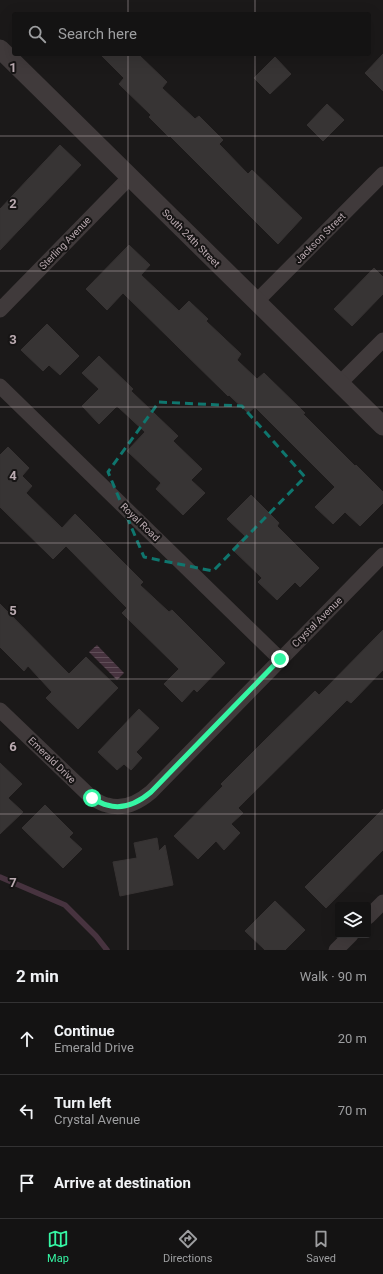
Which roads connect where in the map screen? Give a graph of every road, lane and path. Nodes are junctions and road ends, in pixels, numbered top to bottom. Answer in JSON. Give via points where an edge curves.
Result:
{"nodes":[{"id":1,"x":0,"y":50,"type":"edge"},
{"id":2,"x":383,"y":174,"type":"edge"},
{"id":3,"x":130,"y":177,"type":"junction"},
{"id":4,"x":256,"y":302,"type":"junction"},
{"id":5,"x":0,"y":310,"type":"edge"},
{"id":6,"x":383,"y":340,"type":"edge"},
{"id":7,"x":340,"y":383,"type":"junction"},
{"id":8,"x":0,"y":386,"type":"edge"},
{"id":9,"x":383,"y":426,"type":"edge"},
{"id":10,"x":383,"y":555,"type":"edge"},
{"id":11,"x":280,"y":659,"type":"junction"},
{"id":12,"x":0,"y":710,"type":"edge"},
{"id":13,"x":151,"y":792,"type":"joint"},
{"id":14,"x":383,"y":902,"type":"edge"},
{"id":15,"x":371,"y":914,"type":"edge"},
{"id":16,"x":348,"y":938,"type":"edge"},
{"id":17,"x":336,"y":950,"type":"edge"}],
"edges":[{"from":1,"to":3,"type":"street","name":"South 24th Street"},
{"from":2,"to":4,"type":"street","name":"Jackson Street"},
{"from":3,"to":4,"type":"street","name":"South 24th Street"},
{"from":3,"to":5,"type":"street","name":"Sterling Avenue"},
{"from":4,"to":7,"type":"street","name":"South 24th Street"},
{"from":6,"to":7,"type":"street"},
{"from":7,"to":9,"type":"street","name":"South 24th Street"},
{"from":8,"to":11,"type":"street","name":"Royal Road"},
{"from":10,"to":11,"type":"street","name":"Crystal Avenue"},
{"from":11,"to":13,"type":"street","name":"Crystal Avenue"},
{"from":12,"to":13,"type":"street","name":"Emerald Drive","via":[[92,798],[107,806],[119,807],[142,800]]},
{"from":14,"to":15,"type":"street"},
{"from":16,"to":17,"type":"street"}]}
